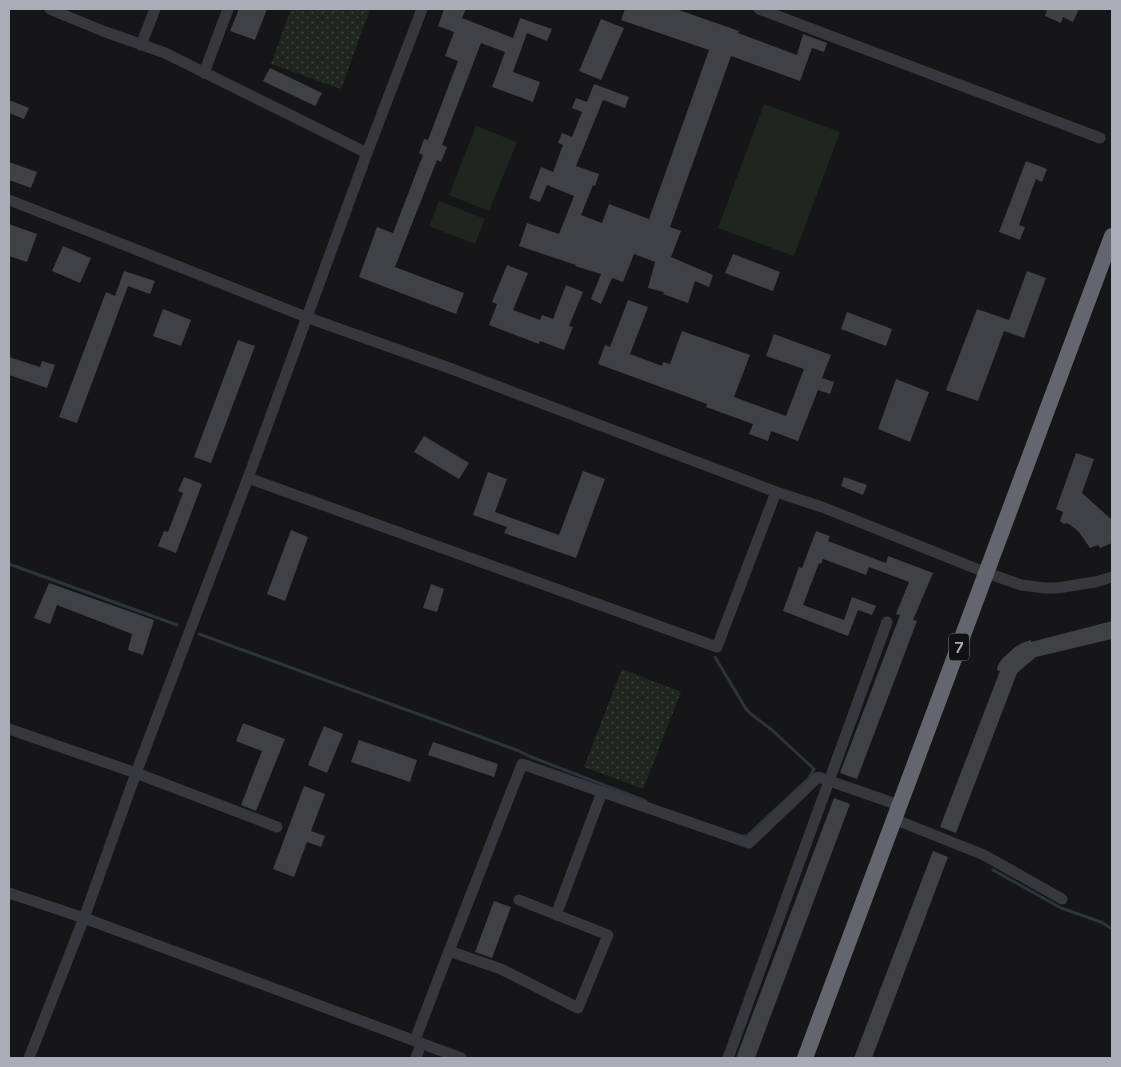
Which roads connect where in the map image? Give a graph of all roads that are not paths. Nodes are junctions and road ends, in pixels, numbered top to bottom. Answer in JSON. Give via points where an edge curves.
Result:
{"nodes":[{"id":1,"x":50,"y":9,"type":"edge"},
{"id":2,"x":155,"y":9,"type":"edge"},
{"id":3,"x":228,"y":9,"type":"edge"},
{"id":4,"x":422,"y":9,"type":"edge"},
{"id":5,"x":759,"y":9,"type":"edge"},
{"id":6,"x":141,"y":45,"type":"junction"},
{"id":7,"x":204,"y":73,"type":"junction"},
{"id":8,"x":1100,"y":138,"type":"dead end"},
{"id":9,"x":367,"y":153,"type":"junction"},
{"id":10,"x":9,"y":200,"type":"edge"},
{"id":11,"x":1112,"y":236,"type":"edge"},
{"id":12,"x":306,"y":318,"type":"junction"},
{"id":13,"x":248,"y":478,"type":"junction"},
{"id":14,"x":776,"y":492,"type":"junction"},
{"id":15,"x":987,"y":573,"type":"junction"},
{"id":16,"x":1112,"y":577,"type":"edge"},
{"id":17,"x":887,"y":622,"type":"dead end"},
{"id":18,"x":9,"y":729,"type":"edge"},
{"id":19,"x":136,"y":773,"type":"junction"},
{"id":20,"x":828,"y":781,"type":"junction"},
{"id":21,"x":602,"y":792,"type":"junction"},
{"id":22,"x":897,"y":812,"type":"junction"},
{"id":23,"x":277,"y":827,"type":"dead end"},
{"id":24,"x":9,"y":892,"type":"edge"},
{"id":25,"x":1062,"y":898,"type":"dead end"},
{"id":26,"x":518,"y":900,"type":"dead end"},
{"id":27,"x":556,"y":915,"type":"junction"},
{"id":28,"x":84,"y":918,"type":"junction"},
{"id":29,"x":449,"y":951,"type":"junction"},
{"id":30,"x":418,"y":1042,"type":"junction"},
{"id":31,"x":29,"y":1058,"type":"edge"},
{"id":32,"x":416,"y":1058,"type":"edge"},
{"id":33,"x":462,"y":1058,"type":"edge"},
{"id":34,"x":728,"y":1058,"type":"edge"},
{"id":35,"x":805,"y":1058,"type":"edge"}],
"edges":[{"from":1,"to":6,"type":"street"},
{"from":2,"to":6,"type":"street"},
{"from":3,"to":7,"type":"street"},
{"from":4,"to":9,"type":"street"},
{"from":5,"to":8,"type":"street"},
{"from":6,"to":7,"type":"street"},
{"from":7,"to":9,"type":"street"},
{"from":9,"to":12,"type":"street"},
{"from":10,"to":12,"type":"street"},
{"from":11,"to":15,"type":"highway","number":"7"},
{"from":12,"to":13,"type":"street"},
{"from":12,"to":14,"type":"street","via":[[452,369]]},
{"from":13,"to":14,"type":"street","via":[[717,648]]},
{"from":13,"to":19,"type":"street"},
{"from":14,"to":15,"type":"street"},
{"from":15,"to":16,"type":"street","via":[[1021,585],[1045,588],[1073,586]]},
{"from":15,"to":22,"type":"highway","number":"7"},
{"from":17,"to":20,"type":"street"},
{"from":18,"to":19,"type":"street"},
{"from":19,"to":23,"type":"street"},
{"from":19,"to":28,"type":"street"},
{"from":20,"to":21,"type":"street","via":[[818,777],[749,843]]},
{"from":20,"to":22,"type":"street"},
{"from":20,"to":34,"type":"street"},
{"from":21,"to":27,"type":"street"},
{"from":21,"to":29,"type":"street","via":[[522,764]]},
{"from":22,"to":25,"type":"street"},
{"from":22,"to":35,"type":"highway","number":"7"},
{"from":24,"to":28,"type":"street"},
{"from":26,"to":27,"type":"street"},
{"from":27,"to":29,"type":"street","via":[[608,936],[578,1008],[501,969]]},
{"from":28,"to":30,"type":"street"},
{"from":28,"to":31,"type":"street"},
{"from":29,"to":30,"type":"street"},
{"from":30,"to":32,"type":"street"},
{"from":30,"to":33,"type":"street"}]}
